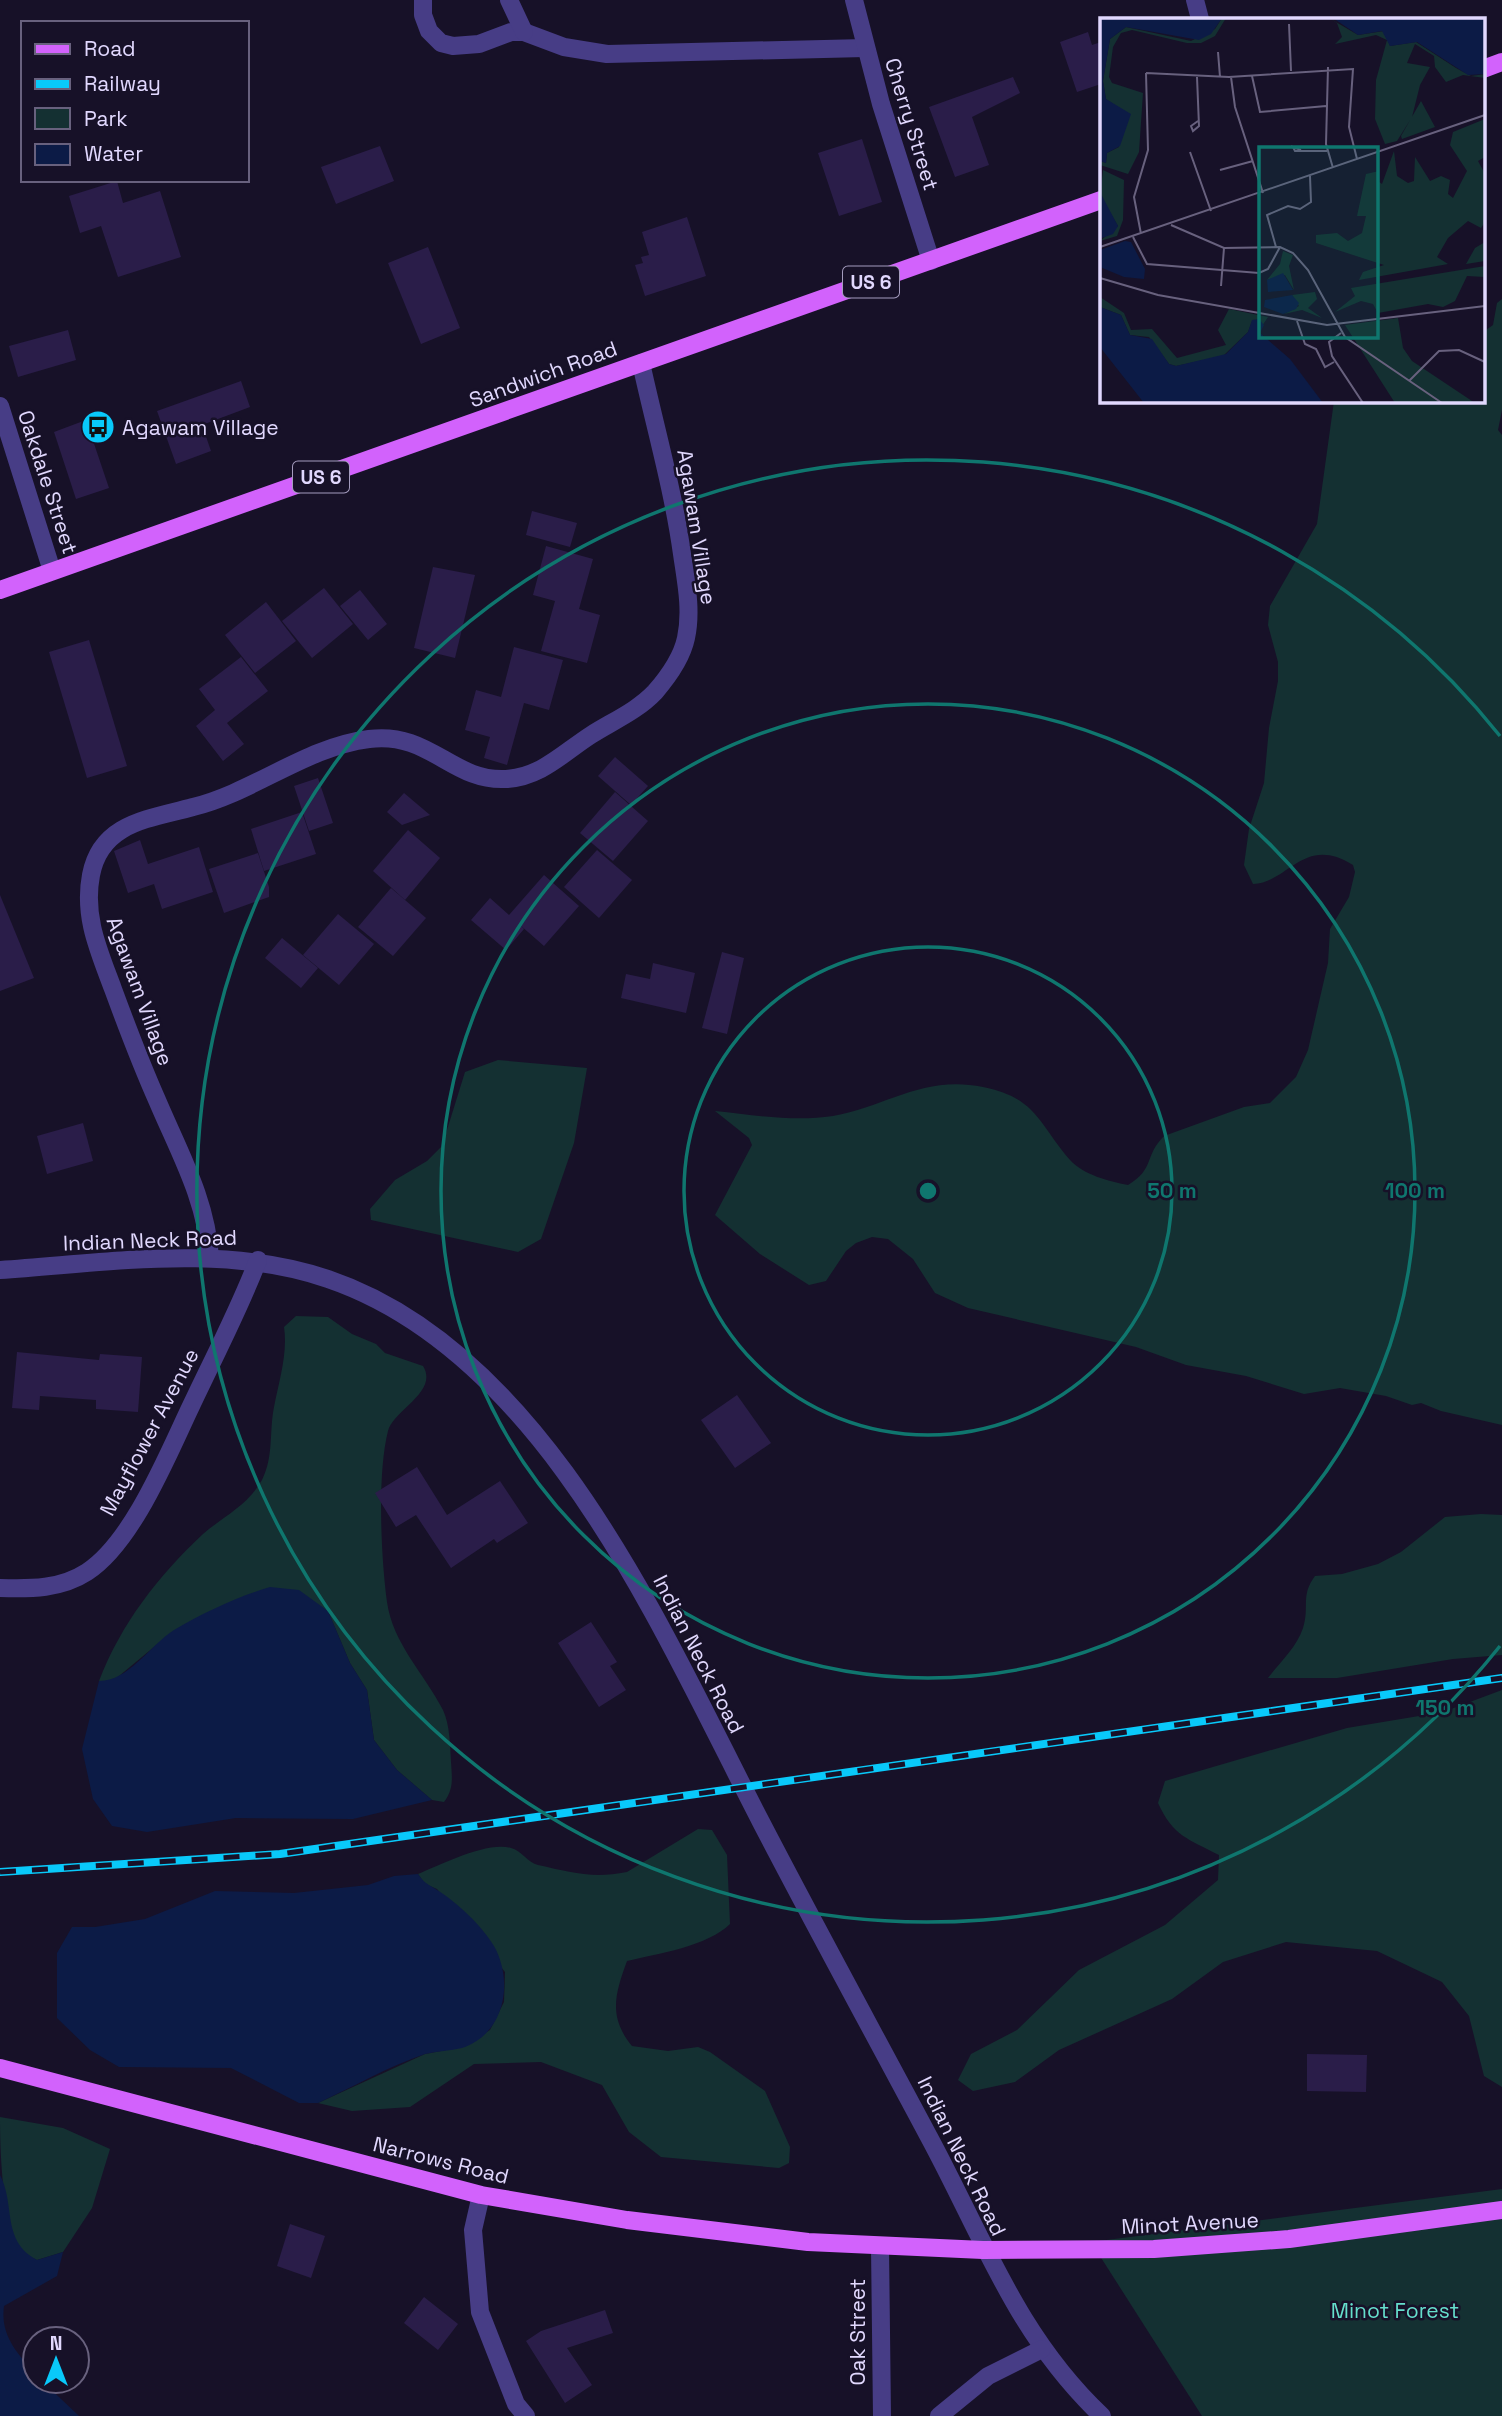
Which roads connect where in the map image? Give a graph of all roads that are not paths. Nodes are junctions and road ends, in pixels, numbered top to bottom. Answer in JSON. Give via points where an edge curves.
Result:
{"nodes":[{"id":1,"x":423,"y":0,"type":"edge"},
{"id":2,"x":509,"y":0,"type":"edge"},
{"id":3,"x":854,"y":0,"type":"edge"},
{"id":4,"x":1195,"y":0,"type":"edge"},
{"id":5,"x":1200,"y":18,"type":"edge"},
{"id":6,"x":524,"y":32,"type":"junction"},
{"id":7,"x":864,"y":48,"type":"junction"},
{"id":8,"x":1502,"y":62,"type":"edge"},
{"id":9,"x":1484,"y":69,"type":"edge"},
{"id":10,"x":1100,"y":200,"type":"edge"},
{"id":11,"x":931,"y":261,"type":"junction"},
{"id":12,"x":641,"y":363,"type":"junction"},
{"id":13,"x":0,"y":406,"type":"edge"},
{"id":14,"x":52,"y":571,"type":"junction"},
{"id":15,"x":0,"y":590,"type":"edge"},
{"id":16,"x":210,"y":1258,"type":"junction"},
{"id":17,"x":258,"y":1260,"type":"junction"},
{"id":18,"x":0,"y":1270,"type":"edge"},
{"id":19,"x":0,"y":1588,"type":"edge"},
{"id":20,"x":0,"y":2068,"type":"edge"},
{"id":21,"x":481,"y":2195,"type":"junction"},
{"id":22,"x":1502,"y":2210,"type":"edge"},
{"id":23,"x":880,"y":2247,"type":"junction"},
{"id":24,"x":983,"y":2250,"type":"junction"},
{"id":25,"x":1042,"y":2349,"type":"junction"},
{"id":26,"x":526,"y":2416,"type":"edge"},
{"id":27,"x":881,"y":2416,"type":"edge"},
{"id":28,"x":939,"y":2416,"type":"edge"},
{"id":29,"x":1102,"y":2416,"type":"edge"}],
"edges":[{"from":1,"to":6,"type":"street","via":[[425,22],[441,43],[479,44]]},
{"from":2,"to":6,"type":"street"},
{"from":3,"to":7,"type":"street","name":"Cherry Street"},
{"from":4,"to":5,"type":"street"},
{"from":6,"to":7,"type":"street","via":[[564,47],[607,54]]},
{"from":7,"to":11,"type":"street","name":"Cherry Street"},
{"from":8,"to":9,"type":"main road"},
{"from":10,"to":11,"type":"main road","name":"Sandwich Road","number":"US 6"},
{"from":11,"to":12,"type":"main road","name":"Sandwich Road","number":"US 6"},
{"from":12,"to":14,"type":"main road","name":"Sandwich Road","number":"US 6"},
{"from":12,"to":16,"type":"street","name":"Agawam Village","via":[[672,491],[689,611],[677,660],[653,694],[522,778],[472,776],[412,742],[365,739],[324,751],[220,798],[134,822],[112,835],[98,852],[89,889],[93,938],[197,1191],[206,1219]]},
{"from":13,"to":14,"type":"street","name":"Oakdale Street"},
{"from":14,"to":15,"type":"main road","name":"Sandwich Road","number":"US 6"},
{"from":16,"to":17,"type":"street","name":"Indian Neck Road"},
{"from":16,"to":18,"type":"street","name":"Indian Neck Road"},
{"from":17,"to":19,"type":"street","name":"Mayflower Avenue","via":[[154,1482],[116,1543],[100,1562],[72,1580],[33,1589]]},
{"from":17,"to":24,"type":"street","name":"Indian Neck Road","via":[[344,1284],[430,1331],[502,1398],[584,1500],[643,1594],[932,2142]]},
{"from":20,"to":21,"type":"main road","name":"Narrows Road"},
{"from":21,"to":23,"type":"main road","name":"Narrows Road","via":[[706,2232]]},
{"from":21,"to":26,"type":"street","via":[[473,2230],[480,2312],[516,2404]]},
{"from":22,"to":24,"type":"main road","name":"Minot Avenue","via":[[1222,2246]]},
{"from":23,"to":24,"type":"main road","name":"Minot Avenue"},
{"from":23,"to":27,"type":"street","name":"Oak Street"},
{"from":24,"to":25,"type":"street","name":"Indian Neck Road"},
{"from":25,"to":28,"type":"street","via":[[988,2376]]},
{"from":25,"to":29,"type":"street","name":"Indian Neck Road"}]}
